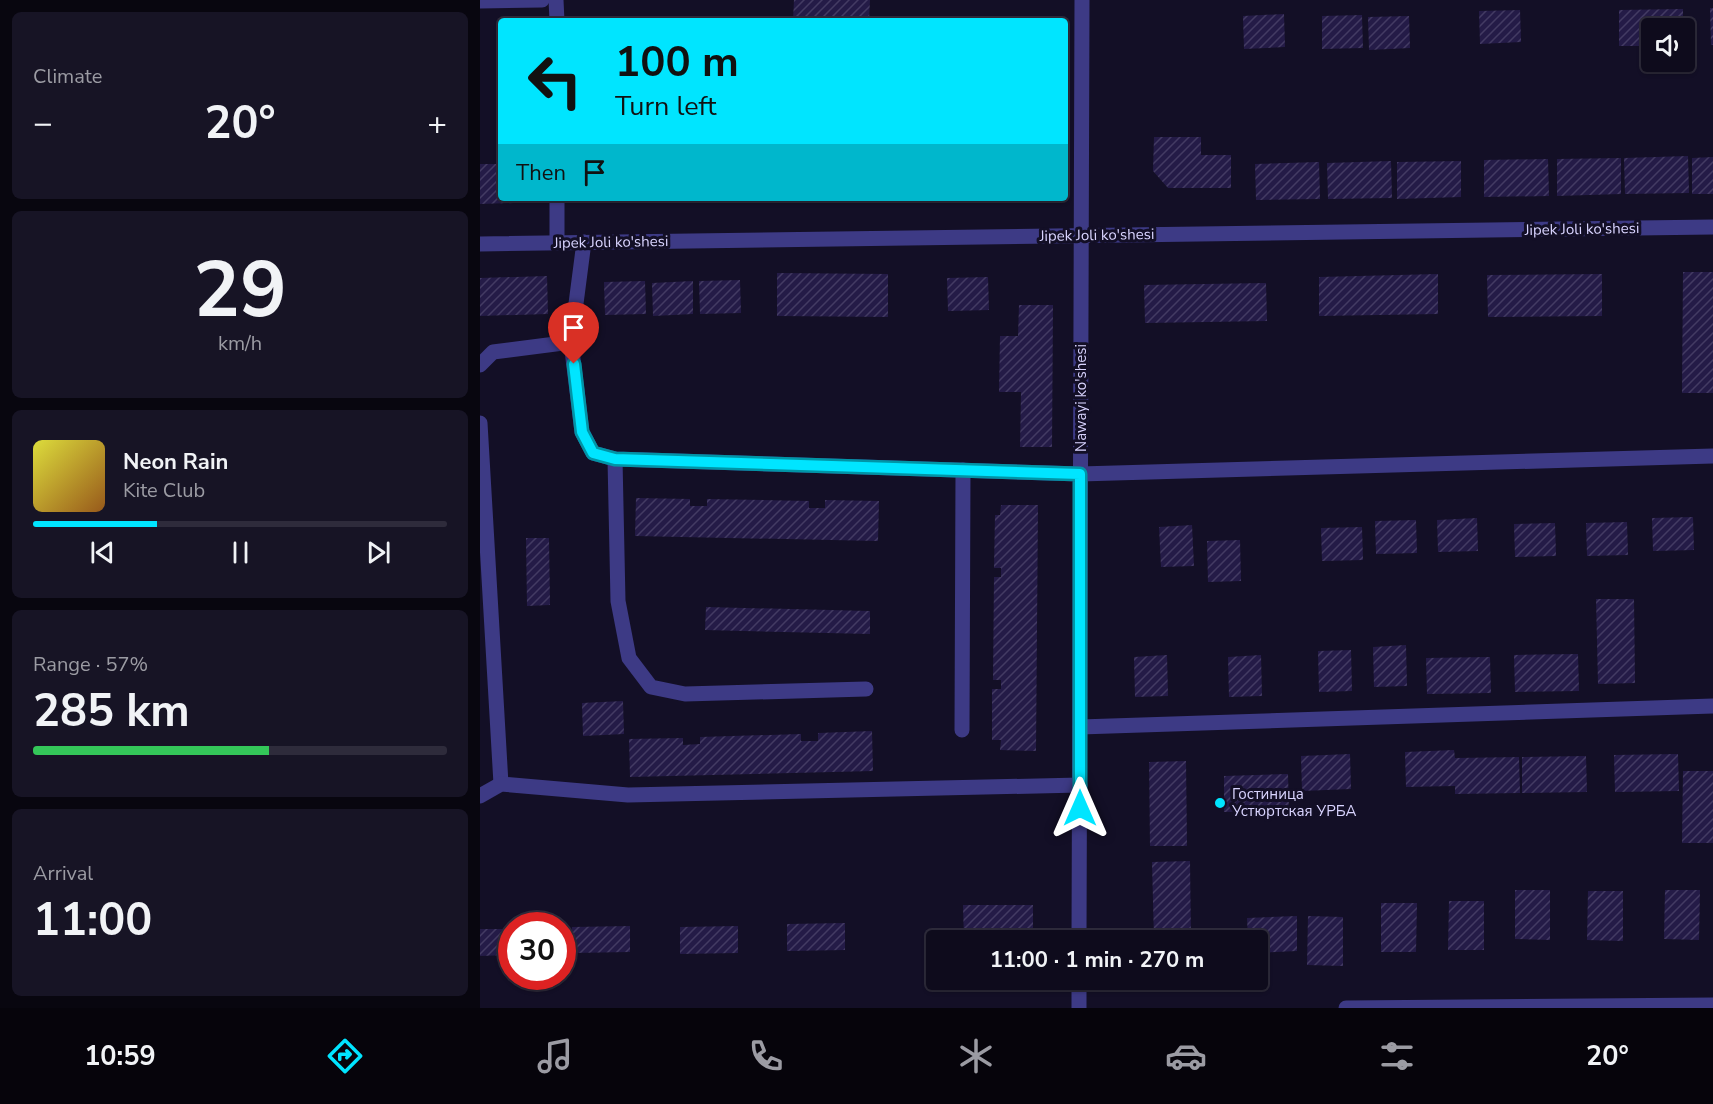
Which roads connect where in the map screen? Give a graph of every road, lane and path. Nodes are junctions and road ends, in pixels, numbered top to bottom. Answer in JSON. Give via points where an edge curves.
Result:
{"nodes":[{"id":1,"x":542,"y":0,"type":"edge"},
{"id":2,"x":556,"y":0,"type":"edge"},
{"id":3,"x":1082,"y":0,"type":"edge"},
{"id":4,"x":480,"y":1,"type":"edge"},
{"id":5,"x":556,"y":18,"type":"edge"},
{"id":6,"x":557,"y":201,"type":"edge"},
{"id":7,"x":1713,"y":227,"type":"edge"},
{"id":8,"x":1081,"y":236,"type":"junction"},
{"id":9,"x":557,"y":242,"type":"junction"},
{"id":10,"x":584,"y":242,"type":"junction"},
{"id":11,"x":480,"y":243,"type":"edge"},
{"id":12,"x":571,"y":342,"type":"junction"},
{"id":13,"x":480,"y":365,"type":"edge"},
{"id":14,"x":480,"y":423,"type":"edge"},
{"id":15,"x":1713,"y":456,"type":"edge"},
{"id":16,"x":615,"y":459,"type":"junction"},
{"id":17,"x":963,"y":470,"type":"junction"},
{"id":18,"x":1080,"y":474,"type":"junction"},
{"id":19,"x":483,"y":518,"type":"edge"},
{"id":20,"x":866,"y":689,"type":"dead end"},
{"id":21,"x":1713,"y":706,"type":"edge"},
{"id":22,"x":1080,"y":727,"type":"junction"},
{"id":23,"x":962,"y":730,"type":"dead end"},
{"id":24,"x":501,"y":784,"type":"junction"},
{"id":25,"x":1080,"y":785,"type":"junction"},
{"id":26,"x":480,"y":796,"type":"edge"},
{"id":27,"x":1080,"y":930,"type":"edge"},
{"id":28,"x":1079,"y":990,"type":"edge"},
{"id":29,"x":1713,"y":1005,"type":"edge"},
{"id":30,"x":1637,"y":1007,"type":"edge"},
{"id":31,"x":1079,"y":1008,"type":"edge"},
{"id":32,"x":1346,"y":1008,"type":"edge"}],
"edges":[{"from":1,"to":4,"type":"street"},
{"from":2,"to":5,"type":"street"},
{"from":3,"to":8,"type":"street","name":"Nawayi ko'shesi"},
{"from":6,"to":9,"type":"street"},
{"from":7,"to":8,"type":"street","name":"Jipek Joli ko'shesi"},
{"from":8,"to":10,"type":"street","name":"Jipek Joli ko'shesi"},
{"from":8,"to":18,"type":"street","name":"Nawayi ko'shesi"},
{"from":9,"to":10,"type":"street","name":"Jipek Joli ko'shesi"},
{"from":9,"to":11,"type":"street","name":"Jipek Joli ko'shesi"},
{"from":10,"to":12,"type":"street"},
{"from":12,"to":13,"type":"street","via":[[493,352]]},
{"from":12,"to":16,"type":"street","via":[[582,432],[593,453]]},
{"from":14,"to":19,"type":"street"},
{"from":15,"to":18,"type":"street"},
{"from":16,"to":17,"type":"street"},
{"from":16,"to":20,"type":"street","via":[[618,601],[629,658],[651,687],[685,694]]},
{"from":17,"to":18,"type":"street"},
{"from":17,"to":23,"type":"street"},
{"from":18,"to":22,"type":"street","name":"Nawayi ko'shesi"},
{"from":19,"to":24,"type":"street"},
{"from":21,"to":22,"type":"street"},
{"from":22,"to":25,"type":"street","name":"Nawayi ko'shesi"},
{"from":24,"to":25,"type":"street","via":[[628,795]]},
{"from":24,"to":26,"type":"street"},
{"from":25,"to":27,"type":"street","name":"Nawayi ko'shesi"},
{"from":28,"to":31,"type":"street"},
{"from":29,"to":30,"type":"street"},
{"from":30,"to":32,"type":"street"}]}
